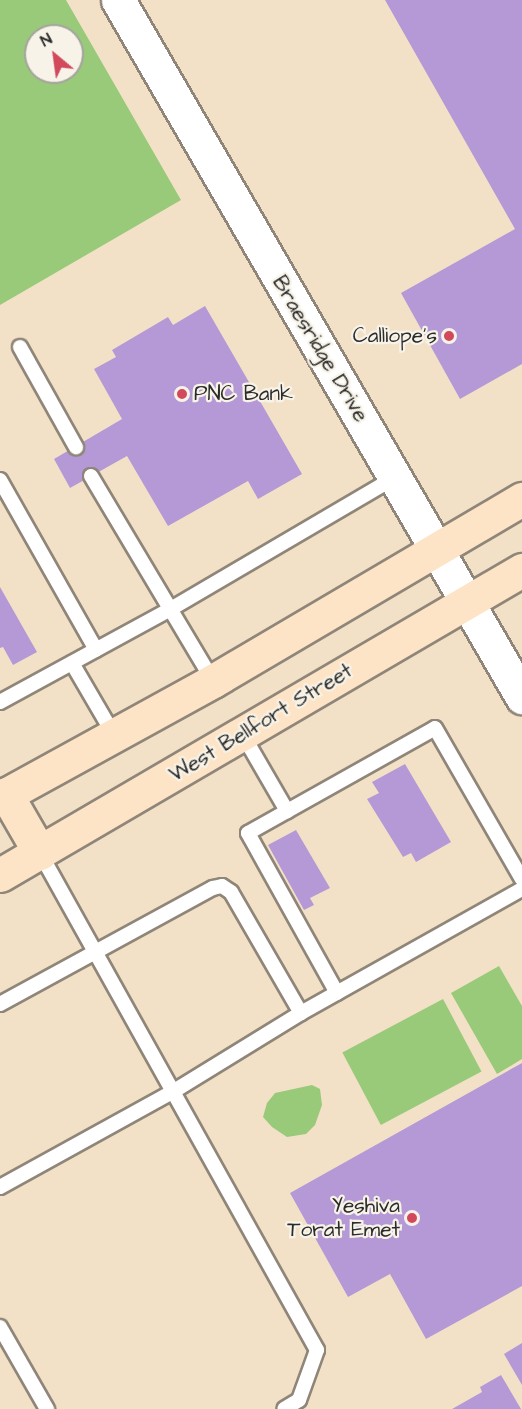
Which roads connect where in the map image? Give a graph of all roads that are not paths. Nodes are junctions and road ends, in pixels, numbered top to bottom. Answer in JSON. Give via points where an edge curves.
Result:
{"nodes":[{"id":1,"x":118,"y":0,"type":"edge"},
{"id":2,"x":20,"y":347,"type":"dead end"},
{"id":3,"x":76,"y":447,"type":"dead end"},
{"id":4,"x":91,"y":476,"type":"dead end"},
{"id":5,"x":396,"y":477,"type":"junction"},
{"id":6,"x":0,"y":480,"type":"edge"},
{"id":7,"x":522,"y":499,"type":"edge"},
{"id":8,"x":436,"y":548,"type":"junction"},
{"id":9,"x":522,"y":570,"type":"edge"},
{"id":10,"x":467,"y":600,"type":"junction"},
{"id":11,"x":168,"y":610,"type":"junction"},
{"id":12,"x":96,"y":650,"type":"junction"},
{"id":13,"x":72,"y":663,"type":"junction"},
{"id":14,"x":213,"y":681,"type":"junction"},
{"id":15,"x":2,"y":696,"type":"edge"},
{"id":16,"x":522,"y":697,"type":"edge"},
{"id":17,"x":114,"y":735,"type":"junction"},
{"id":18,"x":243,"y":735,"type":"junction"},
{"id":19,"x":2,"y":792,"type":"edge"},
{"id":20,"x":287,"y":811,"type":"junction"},
{"id":21,"x":40,"y":853,"type":"junction"},
{"id":22,"x":0,"y":875,"type":"edge"},
{"id":23,"x":522,"y":879,"type":"edge"},
{"id":24,"x":522,"y":889,"type":"edge"},
{"id":25,"x":96,"y":953,"type":"junction"},
{"id":26,"x":337,"y":993,"type":"junction"},
{"id":27,"x":0,"y":1004,"type":"edge"},
{"id":28,"x":301,"y":1013,"type":"junction"},
{"id":29,"x":174,"y":1091,"type":"junction"},
{"id":30,"x":0,"y":1187,"type":"edge"},
{"id":31,"x":0,"y":1327,"type":"edge"},
{"id":32,"x":46,"y":1409,"type":"edge"},
{"id":33,"x":284,"y":1409,"type":"edge"}],
"edges":[{"from":1,"to":5,"type":"street","name":"Braesridge Drive"},
{"from":2,"to":3,"type":"lane"},
{"from":4,"to":11,"type":"lane"},
{"from":5,"to":8,"type":"street","name":"Braesridge Drive"},
{"from":5,"to":11,"type":"lane"},
{"from":6,"to":12,"type":"lane"},
{"from":7,"to":8,"type":"main road"},
{"from":8,"to":10,"type":"street","name":"Braesridge Drive"},
{"from":8,"to":14,"type":"main road"},
{"from":9,"to":10,"type":"main road","name":"West Bellfort Street"},
{"from":10,"to":16,"type":"street","name":"Braesridge Drive"},
{"from":10,"to":18,"type":"main road","name":"West Bellfort Street"},
{"from":11,"to":12,"type":"lane"},
{"from":11,"to":14,"type":"lane"},
{"from":12,"to":13,"type":"lane"},
{"from":13,"to":15,"type":"lane"},
{"from":13,"to":17,"type":"lane"},
{"from":14,"to":17,"type":"main road"},
{"from":17,"to":19,"type":"main road"},
{"from":18,"to":20,"type":"lane"},
{"from":18,"to":21,"type":"main road","name":"West Bellfort Street"},
{"from":19,"to":21,"type":"main road"},
{"from":20,"to":23,"type":"lane","via":[[435,728]]},
{"from":20,"to":26,"type":"lane","via":[[248,833]]},
{"from":21,"to":22,"type":"main road","name":"West Bellfort Street"},
{"from":21,"to":25,"type":"lane"},
{"from":24,"to":26,"type":"lane"},
{"from":25,"to":27,"type":"lane"},
{"from":25,"to":28,"type":"lane","via":[[222,886],[231,892]]},
{"from":25,"to":29,"type":"lane"},
{"from":26,"to":28,"type":"lane"},
{"from":28,"to":29,"type":"lane"},
{"from":29,"to":30,"type":"lane"},
{"from":29,"to":33,"type":"lane","via":[[317,1350],[299,1400]]},
{"from":31,"to":32,"type":"lane"}]}
